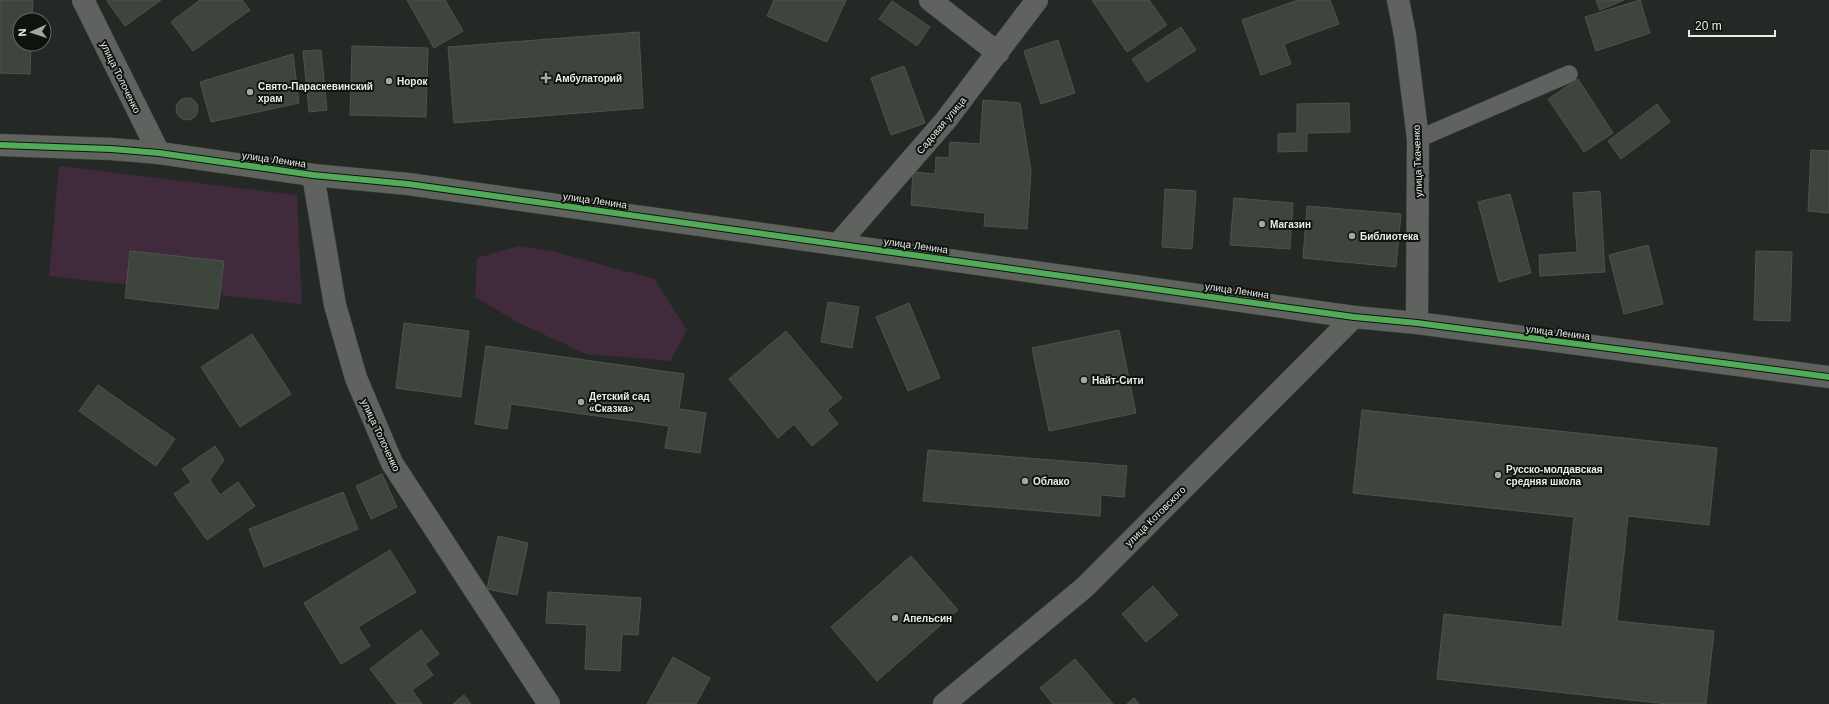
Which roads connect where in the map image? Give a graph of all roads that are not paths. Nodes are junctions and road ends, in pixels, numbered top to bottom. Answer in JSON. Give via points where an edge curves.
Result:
{"nodes":[{"id":1,"x":83,"y":0,"type":"edge"},
{"id":2,"x":930,"y":0,"type":"edge"},
{"id":3,"x":1038,"y":0,"type":"edge"},
{"id":4,"x":1398,"y":0,"type":"edge"},
{"id":5,"x":998,"y":53,"type":"junction"},
{"id":6,"x":1569,"y":74,"type":"dead end"},
{"id":7,"x":1418,"y":139,"type":"junction"},
{"id":8,"x":0,"y":145,"type":"edge"},
{"id":9,"x":159,"y":153,"type":"junction"},
{"id":10,"x":313,"y":175,"type":"junction"},
{"id":11,"x":838,"y":244,"type":"junction"},
{"id":12,"x":1354,"y":317,"type":"junction"},
{"id":13,"x":1417,"y":322,"type":"junction"},
{"id":14,"x":1829,"y":377,"type":"edge"},
{"id":15,"x":549,"y":704,"type":"edge"},
{"id":16,"x":944,"y":704,"type":"edge"}],
"edges":[{"from":1,"to":9,"type":"street","name":"улица Толоченко"},
{"from":2,"to":5,"type":"street"},
{"from":3,"to":5,"type":"street","name":"Садовая улица"},
{"from":4,"to":7,"type":"street","name":"улица Ткаченко"},
{"from":5,"to":11,"type":"street","name":"Садовая улица","via":[[946,120]]},
{"from":6,"to":7,"type":"lane"},
{"from":7,"to":13,"type":"street","name":"улица Ткаченко"},
{"from":8,"to":9,"type":"street","name":"улица Ленина"},
{"from":9,"to":10,"type":"street","name":"улица Ленина"},
{"from":10,"to":11,"type":"street","name":"улица Ленина","via":[[408,184]]},
{"from":10,"to":15,"type":"street","name":"улица Толоченко","via":[[335,305],[356,378],[392,463]]},
{"from":11,"to":12,"type":"street","name":"улица Ленина"},
{"from":12,"to":13,"type":"street","name":"улица Ленина"},
{"from":12,"to":16,"type":"street","name":"улица Котовского","via":[[1084,586]]},
{"from":13,"to":14,"type":"street","name":"улица Ленина"}]}
